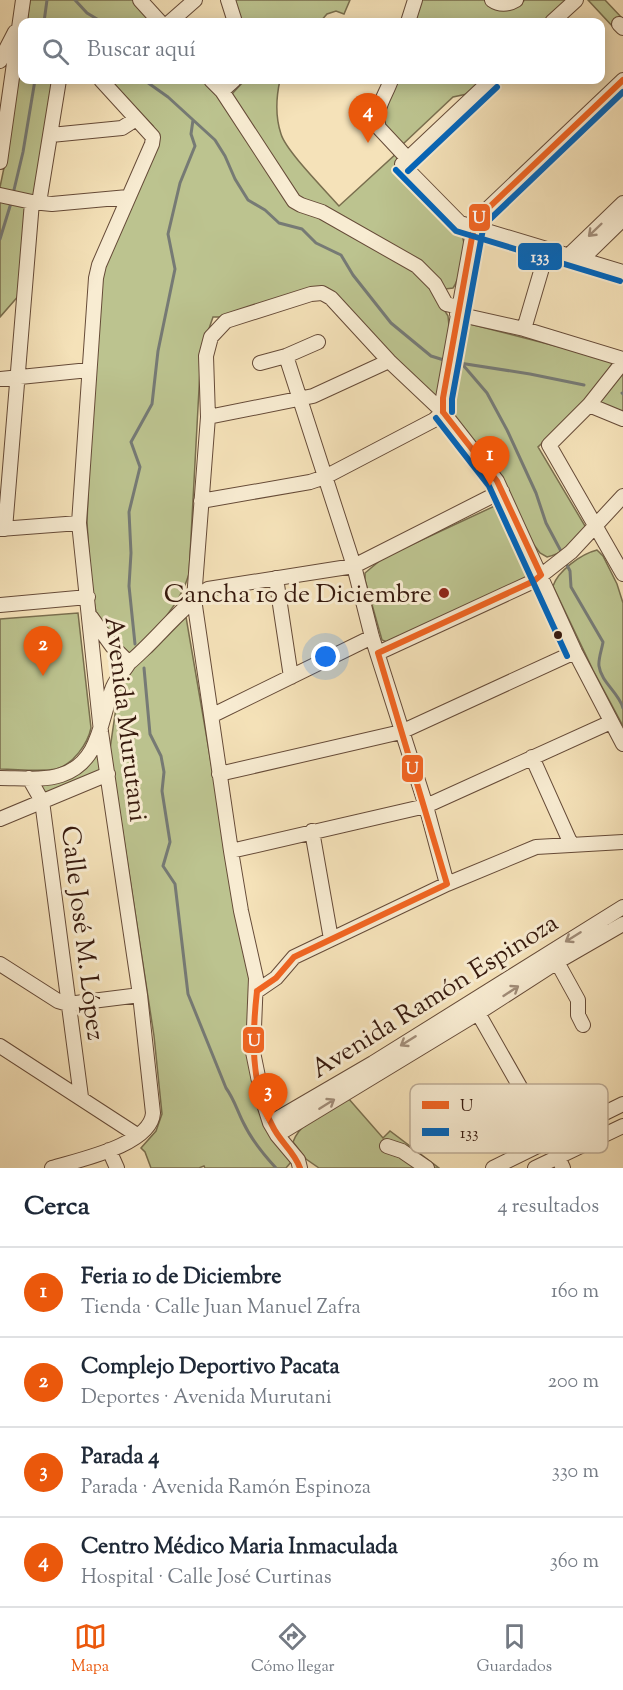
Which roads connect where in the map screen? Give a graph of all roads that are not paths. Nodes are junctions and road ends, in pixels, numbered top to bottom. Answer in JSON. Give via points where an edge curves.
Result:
{"nodes":[{"id":1,"x":23,"y":0,"type":"edge"},
{"id":2,"x":140,"y":0,"type":"edge"},
{"id":3,"x":195,"y":0,"type":"edge"},
{"id":4,"x":228,"y":0,"type":"edge"},
{"id":5,"x":415,"y":0,"type":"edge"},
{"id":6,"x":492,"y":0,"type":"edge"},
{"id":7,"x":576,"y":0,"type":"edge"},
{"id":8,"x":515,"y":1,"type":"edge"},
{"id":9,"x":21,"y":18,"type":"edge"},
{"id":10,"x":156,"y":18,"type":"edge"},
{"id":11,"x":175,"y":18,"type":"edge"},
{"id":12,"x":234,"y":18,"type":"edge"},
{"id":13,"x":409,"y":18,"type":"edge"},
{"id":14,"x":556,"y":18,"type":"edge"},
{"id":15,"x":18,"y":26,"type":"edge"},
{"id":16,"x":18,"y":36,"type":"edge"},
{"id":17,"x":0,"y":61,"type":"edge"},
{"id":18,"x":623,"y":80,"type":"edge"},
{"id":19,"x":58,"y":84,"type":"edge"},
{"id":20,"x":105,"y":84,"type":"edge"},
{"id":21,"x":215,"y":84,"type":"edge"},
{"id":22,"x":230,"y":84,"type":"edge"},
{"id":23,"x":390,"y":84,"type":"edge"},
{"id":24,"x":487,"y":84,"type":"edge"},
{"id":25,"x":222,"y":91,"type":"junction"},
{"id":26,"x":136,"y":119,"type":"junction"},
{"id":27,"x":51,"y":135,"type":"junction"},
{"id":28,"x":0,"y":162,"type":"edge"},
{"id":29,"x":405,"y":162,"type":"junction"},
{"id":30,"x":8,"y":197,"type":"edge"},
{"id":31,"x":128,"y":197,"type":"junction"},
{"id":32,"x":35,"y":202,"type":"junction"},
{"id":33,"x":623,"y":203,"type":"edge"},
{"id":34,"x":623,"y":219,"type":"edge"},
{"id":35,"x":474,"y":226,"type":"junction"},
{"id":36,"x":547,"y":251,"type":"junction"},
{"id":37,"x":567,"y":257,"type":"junction"},
{"id":38,"x":581,"y":260,"type":"junction"},
{"id":39,"x":623,"y":272,"type":"edge"},
{"id":40,"x":458,"y":310,"type":"junction"},
{"id":41,"x":524,"y":329,"type":"junction"},
{"id":42,"x":318,"y":342,"type":"dead end"},
{"id":43,"x":286,"y":356,"type":"junction"},
{"id":44,"x":622,"y":357,"type":"edge"},
{"id":45,"x":389,"y":361,"type":"junction"},
{"id":46,"x":260,"y":363,"type":"dead end"},
{"id":47,"x":89,"y":370,"type":"junction"},
{"id":48,"x":18,"y":377,"type":"junction"},
{"id":49,"x":0,"y":379,"type":"edge"},
{"id":50,"x":301,"y":400,"type":"junction"},
{"id":51,"x":589,"y":405,"type":"junction"},
{"id":52,"x":443,"y":412,"type":"junction"},
{"id":53,"x":208,"y":417,"type":"junction"},
{"id":54,"x":623,"y":419,"type":"edge"},
{"id":55,"x":325,"y":477,"type":"junction"},
{"id":56,"x":502,"y":491,"type":"junction"},
{"id":57,"x":623,"y":496,"type":"edge"},
{"id":58,"x":201,"y":501,"type":"junction"},
{"id":59,"x":79,"y":522,"type":"junction"},
{"id":60,"x":596,"y":525,"type":"junction"},
{"id":61,"x":2,"y":529,"type":"edge"},
{"id":62,"x":354,"y":566,"type":"junction"},
{"id":63,"x":623,"y":574,"type":"edge"},
{"id":64,"x":541,"y":575,"type":"junction"},
{"id":65,"x":276,"y":578,"type":"junction"},
{"id":66,"x":87,"y":597,"type":"junction"},
{"id":67,"x":194,"y":598,"type":"junction"},
{"id":68,"x":0,"y":605,"type":"edge"},
{"id":69,"x":89,"y":615,"type":"junction"},
{"id":70,"x":372,"y":637,"type":"junction"},
{"id":71,"x":575,"y":652,"type":"junction"},
{"id":72,"x":378,"y":653,"type":"junction"},
{"id":73,"x":129,"y":663,"type":"junction"},
{"id":74,"x":291,"y":677,"type":"junction"},
{"id":75,"x":213,"y":715,"type":"junction"},
{"id":76,"x":611,"y":722,"type":"junction"},
{"id":77,"x":101,"y":732,"type":"junction"},
{"id":78,"x":401,"y":732,"type":"junction"},
{"id":79,"x":623,"y":744,"type":"edge"},
{"id":80,"x":532,"y":757,"type":"junction"},
{"id":81,"x":108,"y":774,"type":"junction"},
{"id":82,"x":219,"y":774,"type":"junction"},
{"id":83,"x":0,"y":778,"type":"edge"},
{"id":84,"x":29,"y":778,"type":"junction"},
{"id":85,"x":42,"y":801,"type":"junction"},
{"id":86,"x":426,"y":806,"type":"junction"},
{"id":87,"x":0,"y":819,"type":"edge"},
{"id":88,"x":312,"y":831,"type":"junction"},
{"id":89,"x":623,"y":842,"type":"edge"},
{"id":90,"x":571,"y":844,"type":"junction"},
{"id":91,"x":231,"y":851,"type":"junction"},
{"id":92,"x":447,"y":884,"type":"junction"},
{"id":93,"x":623,"y":907,"type":"edge"},
{"id":94,"x":623,"y":924,"type":"edge"},
{"id":95,"x":331,"y":939,"type":"junction"},
{"id":96,"x":557,"y":962,"type":"junction"},
{"id":97,"x":0,"y":964,"type":"edge"},
{"id":98,"x":257,"y":991,"type":"junction"},
{"id":99,"x":140,"y":995,"type":"junction"},
{"id":100,"x":68,"y":1004,"type":"junction"},
{"id":101,"x":478,"y":1013,"type":"junction"},
{"id":102,"x":583,"y":1025,"type":"dead end"},
{"id":103,"x":2,"y":1050,"type":"edge"},
{"id":104,"x":518,"y":1084,"type":"edge"},
{"id":105,"x":81,"y":1097,"type":"junction"},
{"id":106,"x":623,"y":1104,"type":"edge"},
{"id":107,"x":608,"y":1111,"type":"edge"},
{"id":108,"x":623,"y":1126,"type":"edge"},
{"id":109,"x":274,"y":1129,"type":"junction"},
{"id":110,"x":138,"y":1135,"type":"junction"},
{"id":111,"x":608,"y":1135,"type":"edge"},
{"id":112,"x":387,"y":1146,"type":"dead end"},
{"id":113,"x":109,"y":1150,"type":"junction"},
{"id":114,"x":521,"y":1153,"type":"edge"},
{"id":115,"x":576,"y":1153,"type":"edge"},
{"id":116,"x":560,"y":1162,"type":"edge"},
{"id":117,"x":52,"y":1168,"type":"edge"},
{"id":118,"x":117,"y":1168,"type":"edge"},
{"id":119,"x":300,"y":1168,"type":"edge"},
{"id":120,"x":427,"y":1168,"type":"edge"},
{"id":121,"x":493,"y":1168,"type":"edge"},
{"id":122,"x":535,"y":1168,"type":"edge"}],
"edges":[{"from":1,"to":9,"type":"street"},
{"from":2,"to":10,"type":"street"},
{"from":3,"to":11,"type":"street"},
{"from":4,"to":12,"type":"street"},
{"from":5,"to":13,"type":"street"},
{"from":6,"to":8,"type":"street","via":[[506,4]]},
{"from":7,"to":14,"type":"street"},
{"from":15,"to":17,"type":"street"},
{"from":16,"to":28,"type":"street"},
{"from":18,"to":35,"type":"street"},
{"from":19,"to":27,"type":"street"},
{"from":20,"to":26,"type":"street","name":"Avenida Murutani"},
{"from":21,"to":25,"type":"street"},
{"from":22,"to":25,"type":"street"},
{"from":23,"to":29,"type":"street","via":[[377,123]]},
{"from":24,"to":29,"type":"street"},
{"from":25,"to":40,"type":"street","via":[[294,201],[322,212],[417,266],[435,284],[446,304]]},
{"from":26,"to":27,"type":"street","via":[[122,128]]},
{"from":26,"to":31,"type":"street","name":"Avenida Murutani","via":[[153,138]]},
{"from":27,"to":32,"type":"street"},
{"from":29,"to":35,"type":"street","via":[[460,223]]},
{"from":30,"to":32,"type":"street"},
{"from":31,"to":32,"type":"street"},
{"from":31,"to":47,"type":"street","name":"Avenida Murutani","via":[[96,278]]},
{"from":32,"to":48,"type":"street"},
{"from":33,"to":37,"type":"street","one_way":true},
{"from":34,"to":38,"type":"street"},
{"from":35,"to":36,"type":"street"},
{"from":35,"to":40,"type":"street"},
{"from":36,"to":37,"type":"street"},
{"from":36,"to":41,"type":"street"},
{"from":37,"to":38,"type":"street"},
{"from":38,"to":39,"type":"street"},
{"from":40,"to":41,"type":"street"},
{"from":40,"to":52,"type":"street"},
{"from":41,"to":44,"type":"street"},
{"from":42,"to":43,"type":"street"},
{"from":43,"to":46,"type":"street"},
{"from":43,"to":50,"type":"street"},
{"from":44,"to":51,"type":"street"},
{"from":45,"to":50,"type":"street"},
{"from":45,"to":52,"type":"street"},
{"from":45,"to":53,"type":"street","via":[[331,298],[322,293],[311,294],[226,321],[219,327],[211,337],[206,356]]},
{"from":47,"to":48,"type":"street"},
{"from":47,"to":59,"type":"street","name":"Avenida Murutani"},
{"from":48,"to":49,"type":"street"},
{"from":48,"to":61,"type":"street"},
{"from":50,"to":53,"type":"street"},
{"from":50,"to":55,"type":"street"},
{"from":51,"to":54,"type":"street"},
{"from":51,"to":60,"type":"street","via":[[549,445]]},
{"from":52,"to":55,"type":"street"},
{"from":52,"to":56,"type":"street"},
{"from":53,"to":58,"type":"street"},
{"from":55,"to":58,"type":"street"},
{"from":55,"to":62,"type":"street"},
{"from":56,"to":62,"type":"street"},
{"from":56,"to":64,"type":"street"},
{"from":57,"to":60,"type":"street"},
{"from":58,"to":67,"type":"street"},
{"from":59,"to":61,"type":"street"},
{"from":59,"to":66,"type":"street","name":"Avenida Murutani"},
{"from":60,"to":63,"type":"street"},
{"from":60,"to":64,"type":"street","via":[[571,552]]},
{"from":62,"to":65,"type":"street"},
{"from":62,"to":70,"type":"street"},
{"from":64,"to":71,"type":"street"},
{"from":64,"to":72,"type":"street"},
{"from":65,"to":67,"type":"street","via":[[208,589]]},
{"from":65,"to":74,"type":"street"},
{"from":66,"to":68,"type":"street"},
{"from":66,"to":69,"type":"street","name":"Avenida Murutani"},
{"from":67,"to":73,"type":"street"},
{"from":67,"to":75,"type":"street"},
{"from":69,"to":73,"type":"street"},
{"from":69,"to":77,"type":"street","name":"Avenida Murutani"},
{"from":70,"to":72,"type":"street"},
{"from":70,"to":74,"type":"street"},
{"from":71,"to":76,"type":"street"},
{"from":71,"to":78,"type":"street"},
{"from":72,"to":78,"type":"street"},
{"from":73,"to":77,"type":"street","via":[[114,686]]},
{"from":74,"to":75,"type":"street"},
{"from":75,"to":82,"type":"street"},
{"from":76,"to":79,"type":"street"},
{"from":76,"to":80,"type":"street"},
{"from":77,"to":81,"type":"street","name":"Avenida Murutani"},
{"from":77,"to":84,"type":"street","via":[[88,754],[69,771],[59,776]]},
{"from":78,"to":82,"type":"street"},
{"from":78,"to":86,"type":"street"},
{"from":80,"to":86,"type":"street"},
{"from":80,"to":90,"type":"street"},
{"from":81,"to":85,"type":"street"},
{"from":81,"to":99,"type":"street","name":"Avenida Murutani"},
{"from":82,"to":91,"type":"street"},
{"from":83,"to":84,"type":"street"},
{"from":84,"to":85,"type":"street","name":"Calle José M. López"},
{"from":85,"to":87,"type":"street"},
{"from":85,"to":100,"type":"street","name":"Calle José M. López"},
{"from":86,"to":88,"type":"street"},
{"from":86,"to":92,"type":"street"},
{"from":88,"to":91,"type":"street"},
{"from":88,"to":95,"type":"street"},
{"from":89,"to":90,"type":"street"},
{"from":90,"to":92,"type":"street","via":[[536,847]]},
{"from":91,"to":98,"type":"street"},
{"from":92,"to":95,"type":"street"},
{"from":93,"to":109,"type":"street","name":"Avenida Ramón Espinoza","one_way":true},
{"from":94,"to":96,"type":"street","name":"Avenida Ramón Espinoza"},
{"from":95,"to":98,"type":"street","via":[[294,957],[276,978]]},
{"from":101,"to":96,"type":"street","name":"Avenida Ramón Espinoza","one_way":true},
{"from":96,"to":102,"type":"street","via":[[578,1000]]},
{"from":97,"to":100,"type":"street"},
{"from":98,"to":109,"type":"street","via":[[253,1052],[263,1101]]},
{"from":99,"to":100,"type":"street"},
{"from":99,"to":110,"type":"street","name":"Avenida Murutani","via":[[153,1113],[152,1122]]},
{"from":100,"to":105,"type":"street","name":"Calle José M. López"},
{"from":101,"to":104,"type":"street"},
{"from":109,"to":101,"type":"street","name":"Avenida Ramón Espinoza","one_way":true},
{"from":103,"to":105,"type":"street"},
{"from":105,"to":110,"type":"street"},
{"from":106,"to":107,"type":"street"},
{"from":108,"to":111,"type":"street"},
{"from":109,"to":119,"type":"street"},
{"from":110,"to":113,"type":"street"},
{"from":112,"to":120,"type":"street"},
{"from":113,"to":117,"type":"street"},
{"from":113,"to":118,"type":"street"},
{"from":114,"to":121,"type":"street"},
{"from":115,"to":116,"type":"street"},
{"from":116,"to":122,"type":"street"}]}
